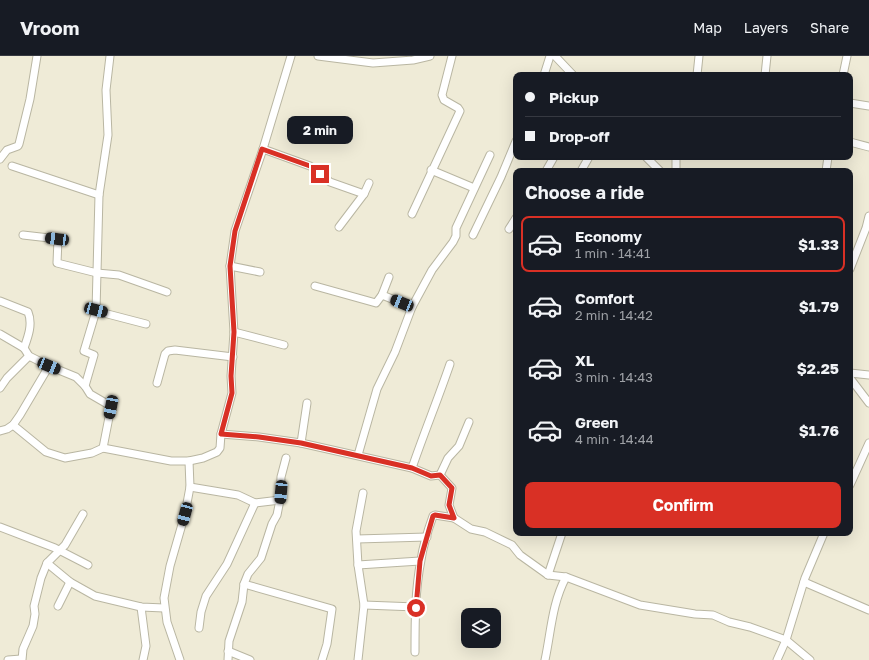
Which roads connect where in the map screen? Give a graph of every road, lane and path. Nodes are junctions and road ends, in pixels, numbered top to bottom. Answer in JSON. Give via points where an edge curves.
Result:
{"nodes":[{"id":1,"x":37,"y":56,"type":"edge"},
{"id":2,"x":110,"y":56,"type":"edge"},
{"id":3,"x":291,"y":56,"type":"edge"},
{"id":4,"x":318,"y":56,"type":"edge"},
{"id":5,"x":430,"y":56,"type":"edge"},
{"id":6,"x":452,"y":56,"type":"edge"},
{"id":7,"x":550,"y":56,"type":"edge"},
{"id":8,"x":555,"y":56,"type":"edge"},
{"id":9,"x":699,"y":56,"type":"edge"},
{"id":10,"x":767,"y":56,"type":"edge"},
{"id":11,"x":846,"y":56,"type":"edge"},
{"id":12,"x":545,"y":72,"type":"edge"},
{"id":13,"x":571,"y":72,"type":"edge"},
{"id":14,"x":697,"y":72,"type":"edge"},
{"id":15,"x":765,"y":72,"type":"edge"},
{"id":16,"x":843,"y":72,"type":"edge"},
{"id":17,"x":853,"y":103,"type":"edge"},
{"id":18,"x":869,"y":106,"type":"edge"},
{"id":19,"x":853,"y":143,"type":"edge"},
{"id":20,"x":869,"y":147,"type":"edge"},
{"id":21,"x":513,"y":148,"type":"edge"},
{"id":22,"x":262,"y":149,"type":"junction"},
{"id":23,"x":490,"y":155,"type":"dead end"},
{"id":24,"x":0,"y":159,"type":"edge"},
{"id":25,"x":649,"y":160,"type":"edge"},
{"id":26,"x":12,"y":166,"type":"dead end"},
{"id":27,"x":657,"y":168,"type":"edge"},
{"id":28,"x":431,"y":170,"type":"junction"},
{"id":29,"x":369,"y":183,"type":"dead end"},
{"id":30,"x":474,"y":188,"type":"junction"},
{"id":31,"x":364,"y":194,"type":"junction"},
{"id":32,"x":99,"y":195,"type":"junction"},
{"id":33,"x":412,"y":214,"type":"dead end"},
{"id":34,"x":869,"y":216,"type":"edge"},
{"id":35,"x":513,"y":223,"type":"edge"},
{"id":36,"x":339,"y":227,"type":"dead end"},
{"id":37,"x":509,"y":229,"type":"dead end"},
{"id":38,"x":23,"y":235,"type":"dead end"},
{"id":39,"x":473,"y":235,"type":"dead end"},
{"id":40,"x":853,"y":261,"type":"edge"},
{"id":41,"x":230,"y":266,"type":"junction"},
{"id":42,"x":260,"y":272,"type":"dead end"},
{"id":43,"x":97,"y":273,"type":"junction"},
{"id":44,"x":389,"y":277,"type":"dead end"},
{"id":45,"x":315,"y":286,"type":"dead end"},
{"id":46,"x":166,"y":292,"type":"dead end"},
{"id":47,"x":382,"y":295,"type":"junction"},
{"id":48,"x":0,"y":301,"type":"edge"},
{"id":49,"x":412,"y":307,"type":"junction"},
{"id":50,"x":96,"y":310,"type":"junction"},
{"id":51,"x":146,"y":324,"type":"dead end"},
{"id":52,"x":234,"y":332,"type":"junction"},
{"id":53,"x":0,"y":334,"type":"edge"},
{"id":54,"x":284,"y":345,"type":"dead end"},
{"id":55,"x":24,"y":348,"type":"junction"},
{"id":56,"x":30,"y":356,"type":"junction"},
{"id":57,"x":233,"y":357,"type":"junction"},
{"id":58,"x":450,"y":364,"type":"dead end"},
{"id":59,"x":49,"y":366,"type":"junction"},
{"id":60,"x":853,"y":373,"type":"edge"},
{"id":61,"x":869,"y":375,"type":"edge"},
{"id":62,"x":853,"y":382,"type":"edge"},
{"id":63,"x":157,"y":383,"type":"dead end"},
{"id":64,"x":85,"y":386,"type":"junction"},
{"id":65,"x":0,"y":388,"type":"edge"},
{"id":66,"x":307,"y":403,"type":"dead end"},
{"id":67,"x":869,"y":403,"type":"edge"},
{"id":68,"x":469,"y":422,"type":"dead end"},
{"id":69,"x":13,"y":425,"type":"junction"},
{"id":70,"x":0,"y":432,"type":"edge"},
{"id":71,"x":221,"y":434,"type":"junction"},
{"id":72,"x":301,"y":443,"type":"junction"},
{"id":73,"x":869,"y":444,"type":"edge"},
{"id":74,"x":103,"y":448,"type":"junction"},
{"id":75,"x":358,"y":456,"type":"junction"},
{"id":76,"x":286,"y":458,"type":"dead end"},
{"id":77,"x":189,"y":461,"type":"junction"},
{"id":78,"x":412,"y":468,"type":"junction"},
{"id":79,"x":440,"y":475,"type":"junction"},
{"id":80,"x":853,"y":478,"type":"edge"},
{"id":81,"x":190,"y":487,"type":"junction"},
{"id":82,"x":363,"y":493,"type":"dead end"},
{"id":83,"x":280,"y":500,"type":"junction"},
{"id":84,"x":254,"y":503,"type":"junction"},
{"id":85,"x":82,"y":514,"type":"dead end"},
{"id":86,"x":454,"y":518,"type":"junction"},
{"id":87,"x":0,"y":527,"type":"edge"},
{"id":88,"x":427,"y":536,"type":"junction"},
{"id":89,"x":561,"y":536,"type":"edge"},
{"id":90,"x":823,"y":536,"type":"edge"},
{"id":91,"x":357,"y":539,"type":"junction"},
{"id":92,"x":60,"y":550,"type":"junction"},
{"id":93,"x":420,"y":561,"type":"junction"},
{"id":94,"x":47,"y":563,"type":"junction"},
{"id":95,"x":88,"y":565,"type":"dead end"},
{"id":96,"x":358,"y":565,"type":"junction"},
{"id":97,"x":548,"y":574,"type":"junction"},
{"id":98,"x":566,"y":577,"type":"junction"},
{"id":99,"x":70,"y":582,"type":"junction"},
{"id":100,"x":804,"y":582,"type":"junction"},
{"id":101,"x":244,"y":584,"type":"junction"},
{"id":102,"x":364,"y":605,"type":"junction"},
{"id":103,"x":58,"y":606,"type":"dead end"},
{"id":104,"x":141,"y":607,"type":"junction"},
{"id":105,"x":164,"y":608,"type":"junction"},
{"id":106,"x":416,"y":608,"type":"junction"},
{"id":107,"x":869,"y":610,"type":"edge"},
{"id":108,"x":199,"y":628,"type":"dead end"},
{"id":109,"x":786,"y":640,"type":"junction"},
{"id":110,"x":228,"y":651,"type":"junction"},
{"id":111,"x":415,"y":652,"type":"dead end"},
{"id":112,"x":22,"y":659,"type":"edge"},
{"id":113,"x":8,"y":660,"type":"edge"},
{"id":114,"x":143,"y":660,"type":"edge"},
{"id":115,"x":180,"y":660,"type":"edge"},
{"id":116,"x":228,"y":660,"type":"edge"},
{"id":117,"x":250,"y":660,"type":"edge"},
{"id":118,"x":322,"y":660,"type":"edge"},
{"id":119,"x":358,"y":660,"type":"edge"},
{"id":120,"x":546,"y":660,"type":"edge"},
{"id":121,"x":776,"y":660,"type":"edge"},
{"id":122,"x":810,"y":660,"type":"edge"}],
"edges":[{"from":1,"to":24,"type":"street","via":[[19,144],[7,150]]},
{"from":2,"to":32,"type":"street","via":[[106,90],[108,135]]},
{"from":3,"to":22,"type":"street"},
{"from":4,"to":5,"type":"street","via":[[373,63]]},
{"from":6,"to":28,"type":"street","via":[[442,95],[444,100],[460,111]]},
{"from":7,"to":12,"type":"street"},
{"from":8,"to":13,"type":"street"},
{"from":9,"to":14,"type":"street"},
{"from":10,"to":15,"type":"street"},
{"from":11,"to":16,"type":"street"},
{"from":17,"to":18,"type":"street"},
{"from":19,"to":20,"type":"street"},
{"from":21,"to":39,"type":"street"},
{"from":22,"to":31,"type":"street","via":[[310,166],[330,182]]},
{"from":22,"to":41,"type":"street","via":[[235,231]]},
{"from":23,"to":30,"type":"street"},
{"from":25,"to":27,"type":"street"},
{"from":26,"to":32,"type":"street"},
{"from":28,"to":30,"type":"street"},
{"from":28,"to":33,"type":"street"},
{"from":29,"to":31,"type":"street"},
{"from":30,"to":49,"type":"street","via":[[456,228],[456,236],[432,270]]},
{"from":31,"to":36,"type":"street"},
{"from":32,"to":43,"type":"street"},
{"from":34,"to":40,"type":"street"},
{"from":35,"to":37,"type":"street"},
{"from":38,"to":43,"type":"street","via":[[58,239],[56,263]]},
{"from":41,"to":42,"type":"street"},
{"from":41,"to":52,"type":"street"},
{"from":43,"to":46,"type":"street","via":[[118,275]]},
{"from":43,"to":50,"type":"street"},
{"from":44,"to":47,"type":"street"},
{"from":45,"to":47,"type":"street","via":[[376,303]]},
{"from":47,"to":49,"type":"street"},
{"from":48,"to":55,"type":"street","via":[[30,314],[30,328]]},
{"from":49,"to":75,"type":"street","via":[[395,352],[377,389]]},
{"from":50,"to":51,"type":"street"},
{"from":50,"to":64,"type":"street","via":[[84,351],[94,355]]},
{"from":52,"to":54,"type":"street"},
{"from":52,"to":57,"type":"street"},
{"from":53,"to":55,"type":"street"},
{"from":55,"to":56,"type":"street"},
{"from":56,"to":59,"type":"street"},
{"from":56,"to":65,"type":"street"},
{"from":57,"to":63,"type":"street","via":[[168,351]]},
{"from":57,"to":71,"type":"street","via":[[232,393]]},
{"from":58,"to":78,"type":"street"},
{"from":59,"to":64,"type":"street","via":[[76,377]]},
{"from":59,"to":69,"type":"street"},
{"from":60,"to":61,"type":"street"},
{"from":62,"to":67,"type":"street"},
{"from":64,"to":74,"type":"street","via":[[90,394],[111,407]]},
{"from":66,"to":72,"type":"street"},
{"from":68,"to":79,"type":"street","via":[[459,446],[448,458]]},
{"from":69,"to":70,"type":"street"},
{"from":69,"to":74,"type":"street","via":[[46,452],[65,458],[92,453]]},
{"from":71,"to":72,"type":"street"},
{"from":71,"to":77,"type":"street","via":[[220,448],[217,452]]},
{"from":72,"to":75,"type":"street"},
{"from":73,"to":80,"type":"street"},
{"from":74,"to":77,"type":"street","via":[[171,461]]},
{"from":75,"to":78,"type":"street"},
{"from":76,"to":83,"type":"street","via":[[281,477]]},
{"from":77,"to":81,"type":"street"},
{"from":78,"to":79,"type":"street","via":[[431,476]]},
{"from":79,"to":86,"type":"street","via":[[452,488],[449,505]]},
{"from":81,"to":84,"type":"street","via":[[238,495]]},
{"from":81,"to":105,"type":"street","via":[[169,572]]},
{"from":82,"to":91,"type":"street","via":[[356,531]]},
{"from":83,"to":84,"type":"street"},
{"from":83,"to":101,"type":"street","via":[[278,514],[261,558],[248,574]]},
{"from":84,"to":108,"type":"street","via":[[227,564],[206,596]]},
{"from":85,"to":92,"type":"street"},
{"from":86,"to":88,"type":"street","via":[[433,516]]},
{"from":86,"to":97,"type":"street","via":[[471,529],[485,532],[512,545],[520,555]]},
{"from":87,"to":92,"type":"street"},
{"from":88,"to":91,"type":"street"},
{"from":88,"to":93,"type":"street"},
{"from":89,"to":97,"type":"street"},
{"from":90,"to":100,"type":"street"},
{"from":91,"to":96,"type":"street"},
{"from":92,"to":94,"type":"street"},
{"from":92,"to":95,"type":"street"},
{"from":93,"to":96,"type":"street"},
{"from":93,"to":106,"type":"street"},
{"from":94,"to":99,"type":"street"},
{"from":94,"to":112,"type":"street","via":[[36,594],[33,626],[23,649]]},
{"from":96,"to":102,"type":"street"},
{"from":97,"to":98,"type":"street"},
{"from":98,"to":109,"type":"street","via":[[640,605],[713,615]]},
{"from":98,"to":120,"type":"street","via":[[552,616]]},
{"from":99,"to":103,"type":"street"},
{"from":99,"to":104,"type":"street","via":[[95,596]]},
{"from":100,"to":107,"type":"street"},
{"from":100,"to":109,"type":"street"},
{"from":101,"to":110,"type":"street","via":[[242,602]]},
{"from":101,"to":118,"type":"street","via":[[332,610]]},
{"from":102,"to":106,"type":"street"},
{"from":102,"to":119,"type":"street"},
{"from":104,"to":105,"type":"street"},
{"from":104,"to":114,"type":"street","via":[[146,646]]},
{"from":105,"to":115,"type":"street"},
{"from":106,"to":111,"type":"street"},
{"from":109,"to":121,"type":"street"},
{"from":109,"to":122,"type":"street"},
{"from":110,"to":116,"type":"street"},
{"from":110,"to":117,"type":"street"},
{"from":112,"to":113,"type":"street"}]}
